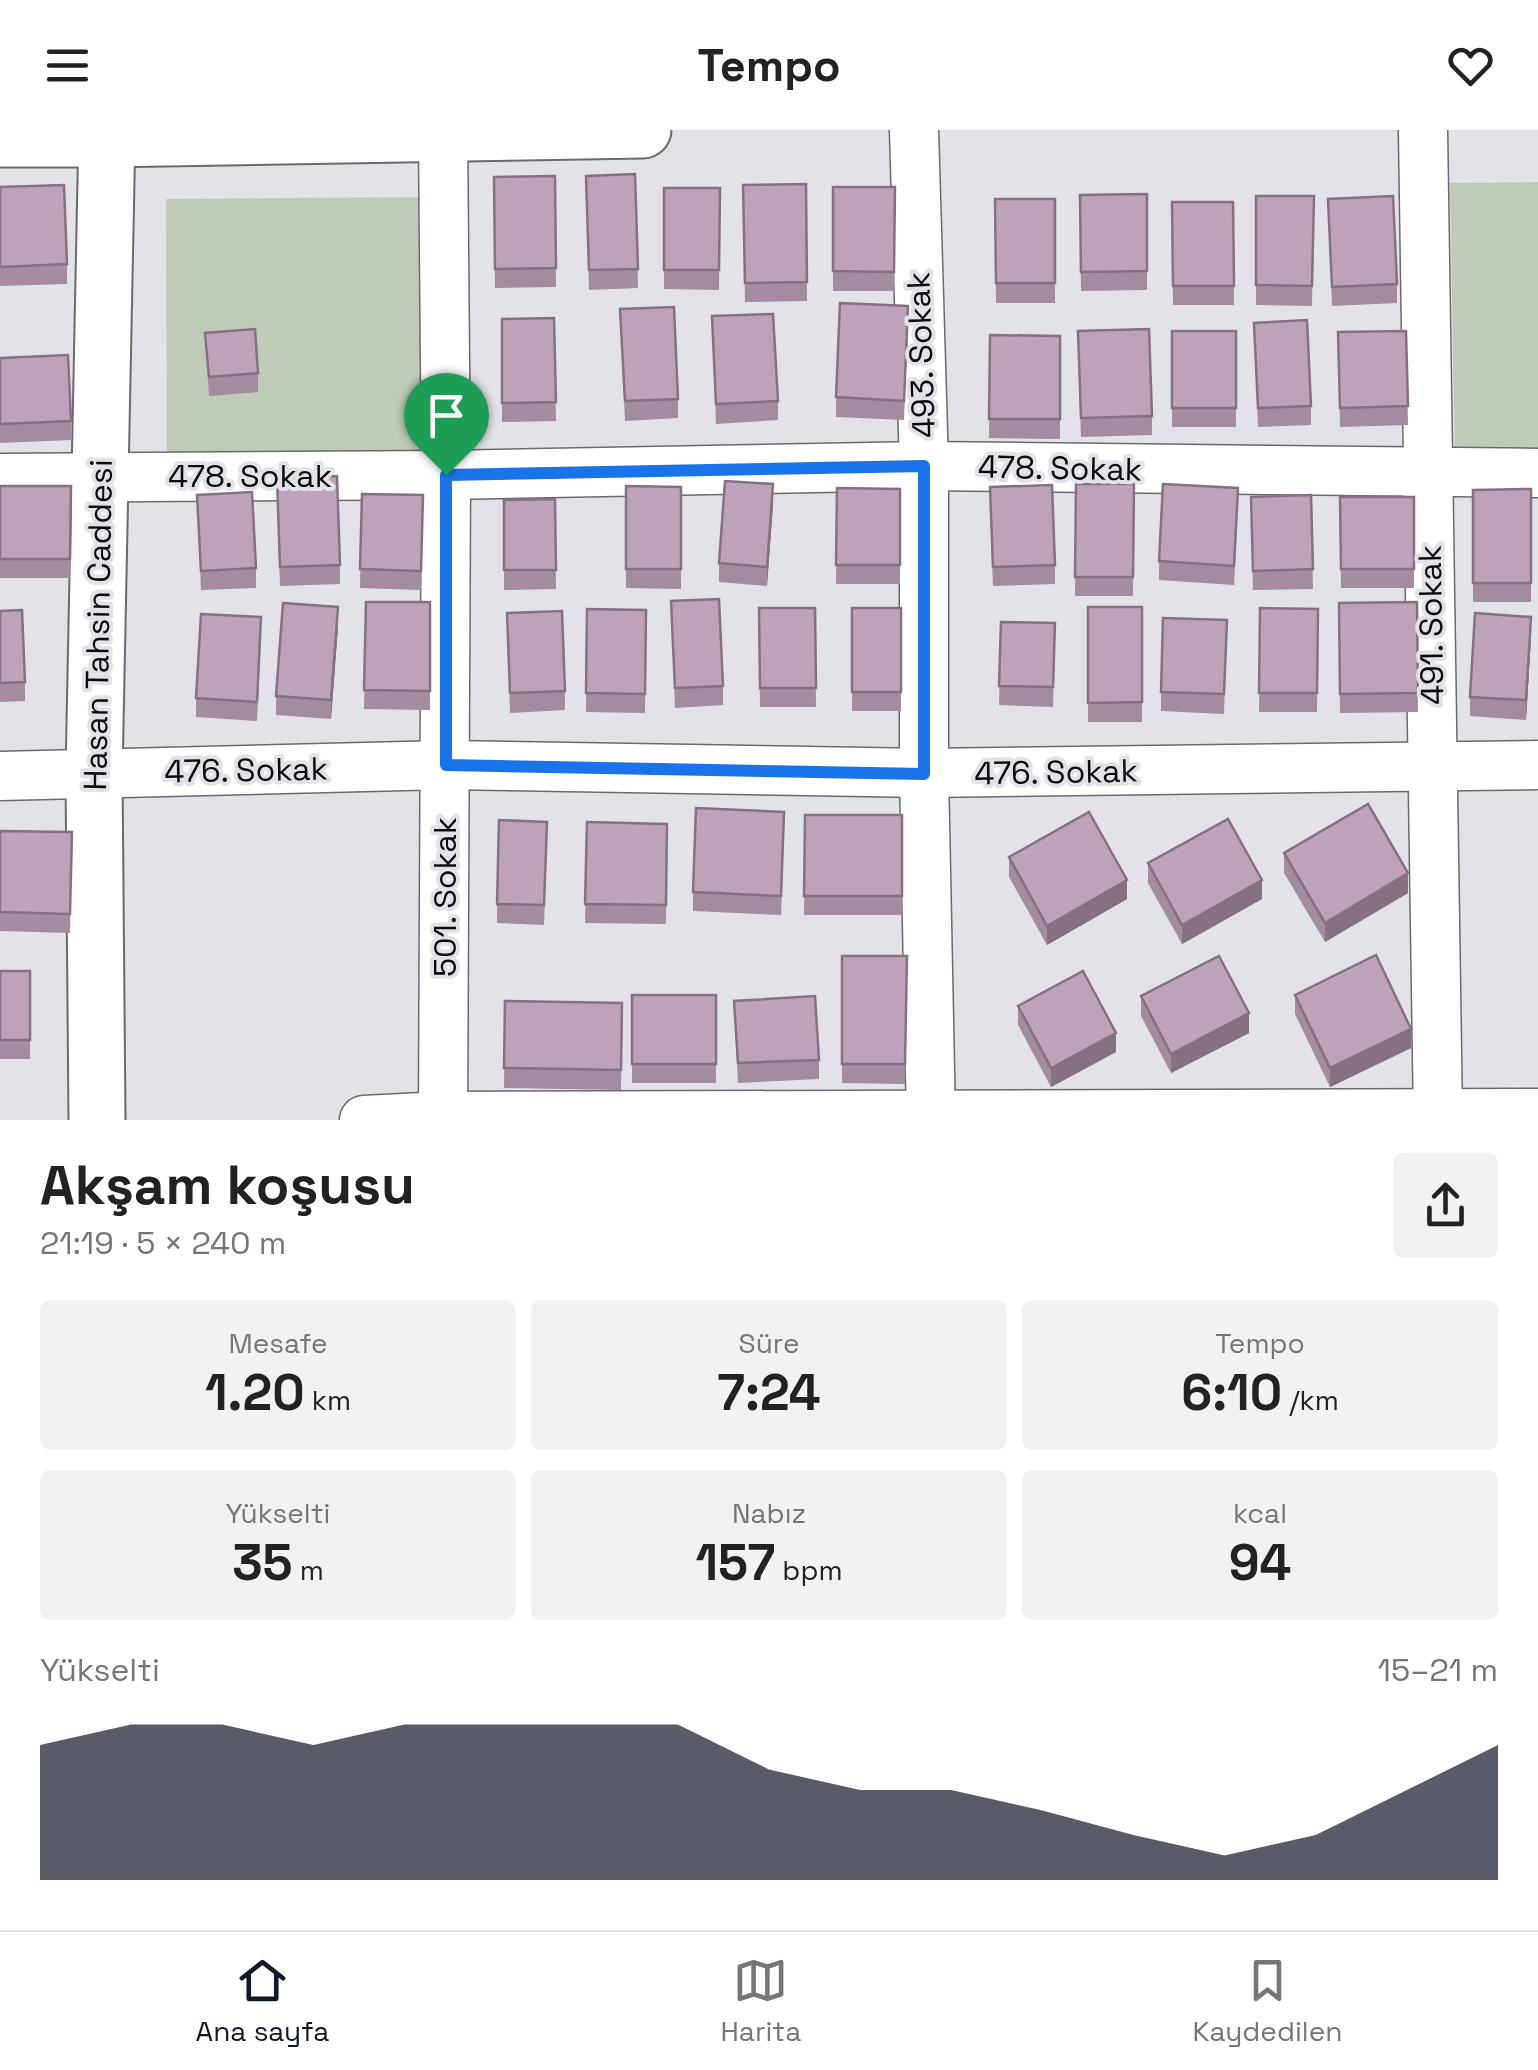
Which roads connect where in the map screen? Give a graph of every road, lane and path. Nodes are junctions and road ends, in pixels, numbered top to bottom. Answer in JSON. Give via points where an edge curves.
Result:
{"nodes":[{"id":1,"x":643,"y":130,"type":"edge"},
{"id":2,"x":914,"y":130,"type":"edge"},
{"id":3,"x":1423,"y":130,"type":"edge"},
{"id":4,"x":443,"y":133,"type":"junction"},
{"id":5,"x":108,"y":135,"type":"edge"},
{"id":6,"x":0,"y":139,"type":"edge"},
{"id":7,"x":924,"y":466,"type":"junction"},
{"id":8,"x":1538,"y":472,"type":"edge"},
{"id":9,"x":1428,"y":473,"type":"junction"},
{"id":10,"x":446,"y":475,"type":"junction"},
{"id":11,"x":101,"y":477,"type":"junction"},
{"id":12,"x":0,"y":478,"type":"edge"},
{"id":13,"x":1538,"y":764,"type":"edge"},
{"id":14,"x":446,"y":765,"type":"junction"},
{"id":15,"x":1434,"y":766,"type":"junction"},
{"id":16,"x":94,"y":774,"type":"junction"},
{"id":17,"x":924,"y":774,"type":"junction"},
{"id":18,"x":0,"y":776,"type":"edge"},
{"id":19,"x":1538,"y":1113,"type":"edge"},
{"id":20,"x":1438,"y":1116,"type":"edge"},
{"id":21,"x":443,"y":1118,"type":"edge"},
{"id":22,"x":931,"y":1118,"type":"edge"},
{"id":23,"x":97,"y":1120,"type":"edge"},
{"id":24,"x":364,"y":1120,"type":"edge"}],
"edges":[{"from":1,"to":4,"type":"street"},
{"from":2,"to":7,"type":"street","name":"493. Sokak"},
{"from":3,"to":9,"type":"street","name":"491. Sokak"},
{"from":4,"to":5,"type":"street"},
{"from":4,"to":10,"type":"street","name":"501. Sokak"},
{"from":5,"to":6,"type":"street"},
{"from":5,"to":11,"type":"street","name":"Hasan Tahsin Caddesi"},
{"from":7,"to":9,"type":"street","name":"478. Sokak"},
{"from":7,"to":10,"type":"street","name":"478. Sokak"},
{"from":7,"to":17,"type":"street","name":"493. Sokak"},
{"from":8,"to":9,"type":"street","name":"478. Sokak"},
{"from":9,"to":15,"type":"street","name":"491. Sokak"},
{"from":10,"to":11,"type":"street","name":"478. Sokak"},
{"from":10,"to":14,"type":"street","name":"501. Sokak"},
{"from":11,"to":12,"type":"street","name":"478. Sokak"},
{"from":11,"to":16,"type":"street","name":"Hasan Tahsin Caddesi"},
{"from":13,"to":15,"type":"street","name":"476. Sokak"},
{"from":14,"to":16,"type":"street","name":"476. Sokak"},
{"from":14,"to":17,"type":"street","name":"476. Sokak"},
{"from":14,"to":21,"type":"street","name":"501. Sokak"},
{"from":15,"to":17,"type":"street","name":"476. Sokak"},
{"from":15,"to":20,"type":"street","name":"491. Sokak"},
{"from":16,"to":18,"type":"street","name":"476. Sokak"},
{"from":16,"to":23,"type":"street","name":"Hasan Tahsin Caddesi"},
{"from":17,"to":22,"type":"street","name":"493. Sokak"},
{"from":19,"to":20,"type":"street"},
{"from":20,"to":22,"type":"street"},
{"from":21,"to":22,"type":"street"},
{"from":21,"to":24,"type":"street"}]}
